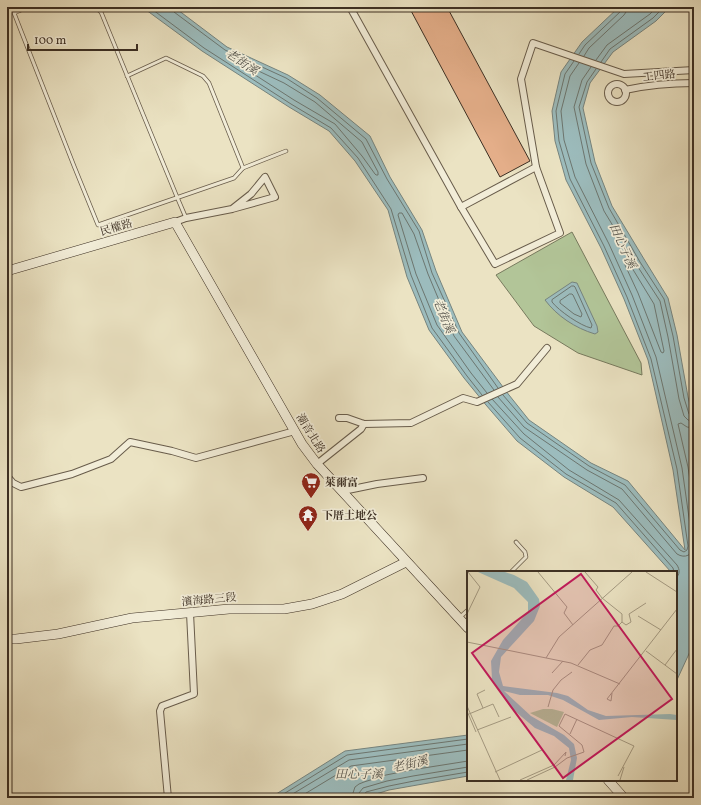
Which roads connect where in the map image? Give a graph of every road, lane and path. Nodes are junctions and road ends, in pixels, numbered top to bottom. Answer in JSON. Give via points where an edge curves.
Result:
{"nodes":[{"id":1,"x":28,"y":7,"type":"edge"},
{"id":2,"x":95,"y":7,"type":"edge"},
{"id":3,"x":350,"y":7,"type":"edge"},
{"id":4,"x":694,"y":70,"type":"edge"},
{"id":5,"x":127,"y":76,"type":"junction"},
{"id":6,"x":694,"y":84,"type":"edge"},
{"id":7,"x":625,"y":90,"type":"dead end"},
{"id":8,"x":286,"y":151,"type":"dead end"},
{"id":9,"x":536,"y":167,"type":"junction"},
{"id":10,"x":243,"y":168,"type":"junction"},
{"id":11,"x":177,"y":197,"type":"junction"},
{"id":12,"x":460,"y":207,"type":"junction"},
{"id":13,"x":232,"y":209,"type":"junction"},
{"id":14,"x":186,"y":218,"type":"junction"},
{"id":15,"x":175,"y":222,"type":"junction"},
{"id":16,"x":7,"y":272,"type":"edge"},
{"id":17,"x":547,"y":348,"type":"dead end"},
{"id":18,"x":339,"y":418,"type":"dead end"},
{"id":19,"x":364,"y":424,"type":"junction"},
{"id":20,"x":294,"y":431,"type":"junction"},
{"id":21,"x":317,"y":464,"type":"junction"},
{"id":22,"x":7,"y":476,"type":"edge"},
{"id":23,"x":423,"y":478,"type":"dead end"},
{"id":24,"x":343,"y":491,"type":"junction"},
{"id":25,"x":516,"y":542,"type":"dead end"},
{"id":26,"x":406,"y":562,"type":"junction"},
{"id":27,"x":511,"y":571,"type":"edge"},
{"id":28,"x":467,"y":611,"type":"edge"},
{"id":29,"x":190,"y":613,"type":"junction"},
{"id":30,"x":459,"y":618,"type":"junction"},
{"id":31,"x":467,"y":627,"type":"edge"},
{"id":32,"x":7,"y":640,"type":"edge"},
{"id":33,"x":609,"y":781,"type":"edge"},
{"id":34,"x":168,"y":798,"type":"edge"},
{"id":35,"x":624,"y":798,"type":"edge"}],
"edges":[{"from":1,"to":11,"type":"lane","via":[[14,13],[98,225]]},
{"from":2,"to":5,"type":"lane","via":[[101,12]]},
{"from":3,"to":12,"type":"street"},
{"from":4,"to":9,"type":"street","via":[[624,74],[533,43],[521,79]]},
{"from":5,"to":10,"type":"lane","via":[[166,58],[203,76],[209,83]]},
{"from":5,"to":11,"type":"lane"},
{"from":6,"to":7,"type":"street","name":"工四路","via":[[646,86]]},
{"from":8,"to":10,"type":"lane"},
{"from":9,"to":12,"type":"street"},
{"from":9,"to":12,"type":"street","via":[[560,233],[495,264]]},
{"from":10,"to":11,"type":"lane","via":[[234,178]]},
{"from":11,"to":14,"type":"lane"},
{"from":13,"to":13,"type":"street","name":"民權路","via":[[275,197],[265,176],[251,194]]},
{"from":13,"to":14,"type":"street","name":"民權路"},
{"from":14,"to":15,"type":"street","name":"民權路"},
{"from":15,"to":16,"type":"street","name":"民權路"},
{"from":15,"to":20,"type":"street","name":"潮音北路"},
{"from":17,"to":19,"type":"street","via":[[517,384],[477,402],[463,398],[411,423]]},
{"from":18,"to":19,"type":"street"},
{"from":19,"to":21,"type":"street"},
{"from":20,"to":21,"type":"street","name":"潮音北路"},
{"from":20,"to":22,"type":"street","via":[[196,458],[130,442],[112,458],[72,474],[21,487]]},
{"from":21,"to":24,"type":"street","name":"潮音北路"},
{"from":23,"to":24,"type":"street"},
{"from":24,"to":26,"type":"street","name":"潮音北路"},
{"from":25,"to":27,"type":"lane","via":[[526,557]]},
{"from":26,"to":29,"type":"street","name":"濱海路三段","via":[[342,594],[312,604],[284,609],[229,609]]},
{"from":26,"to":30,"type":"street","name":"潮音北路"},
{"from":28,"to":30,"type":"lane"},
{"from":29,"to":32,"type":"street","name":"濱海路三段","via":[[132,618],[58,634]]},
{"from":29,"to":34,"type":"street","via":[[194,694],[162,706],[160,710]]},
{"from":30,"to":31,"type":"street","name":"潮音北路"},
{"from":33,"to":35,"type":"street"}]}
